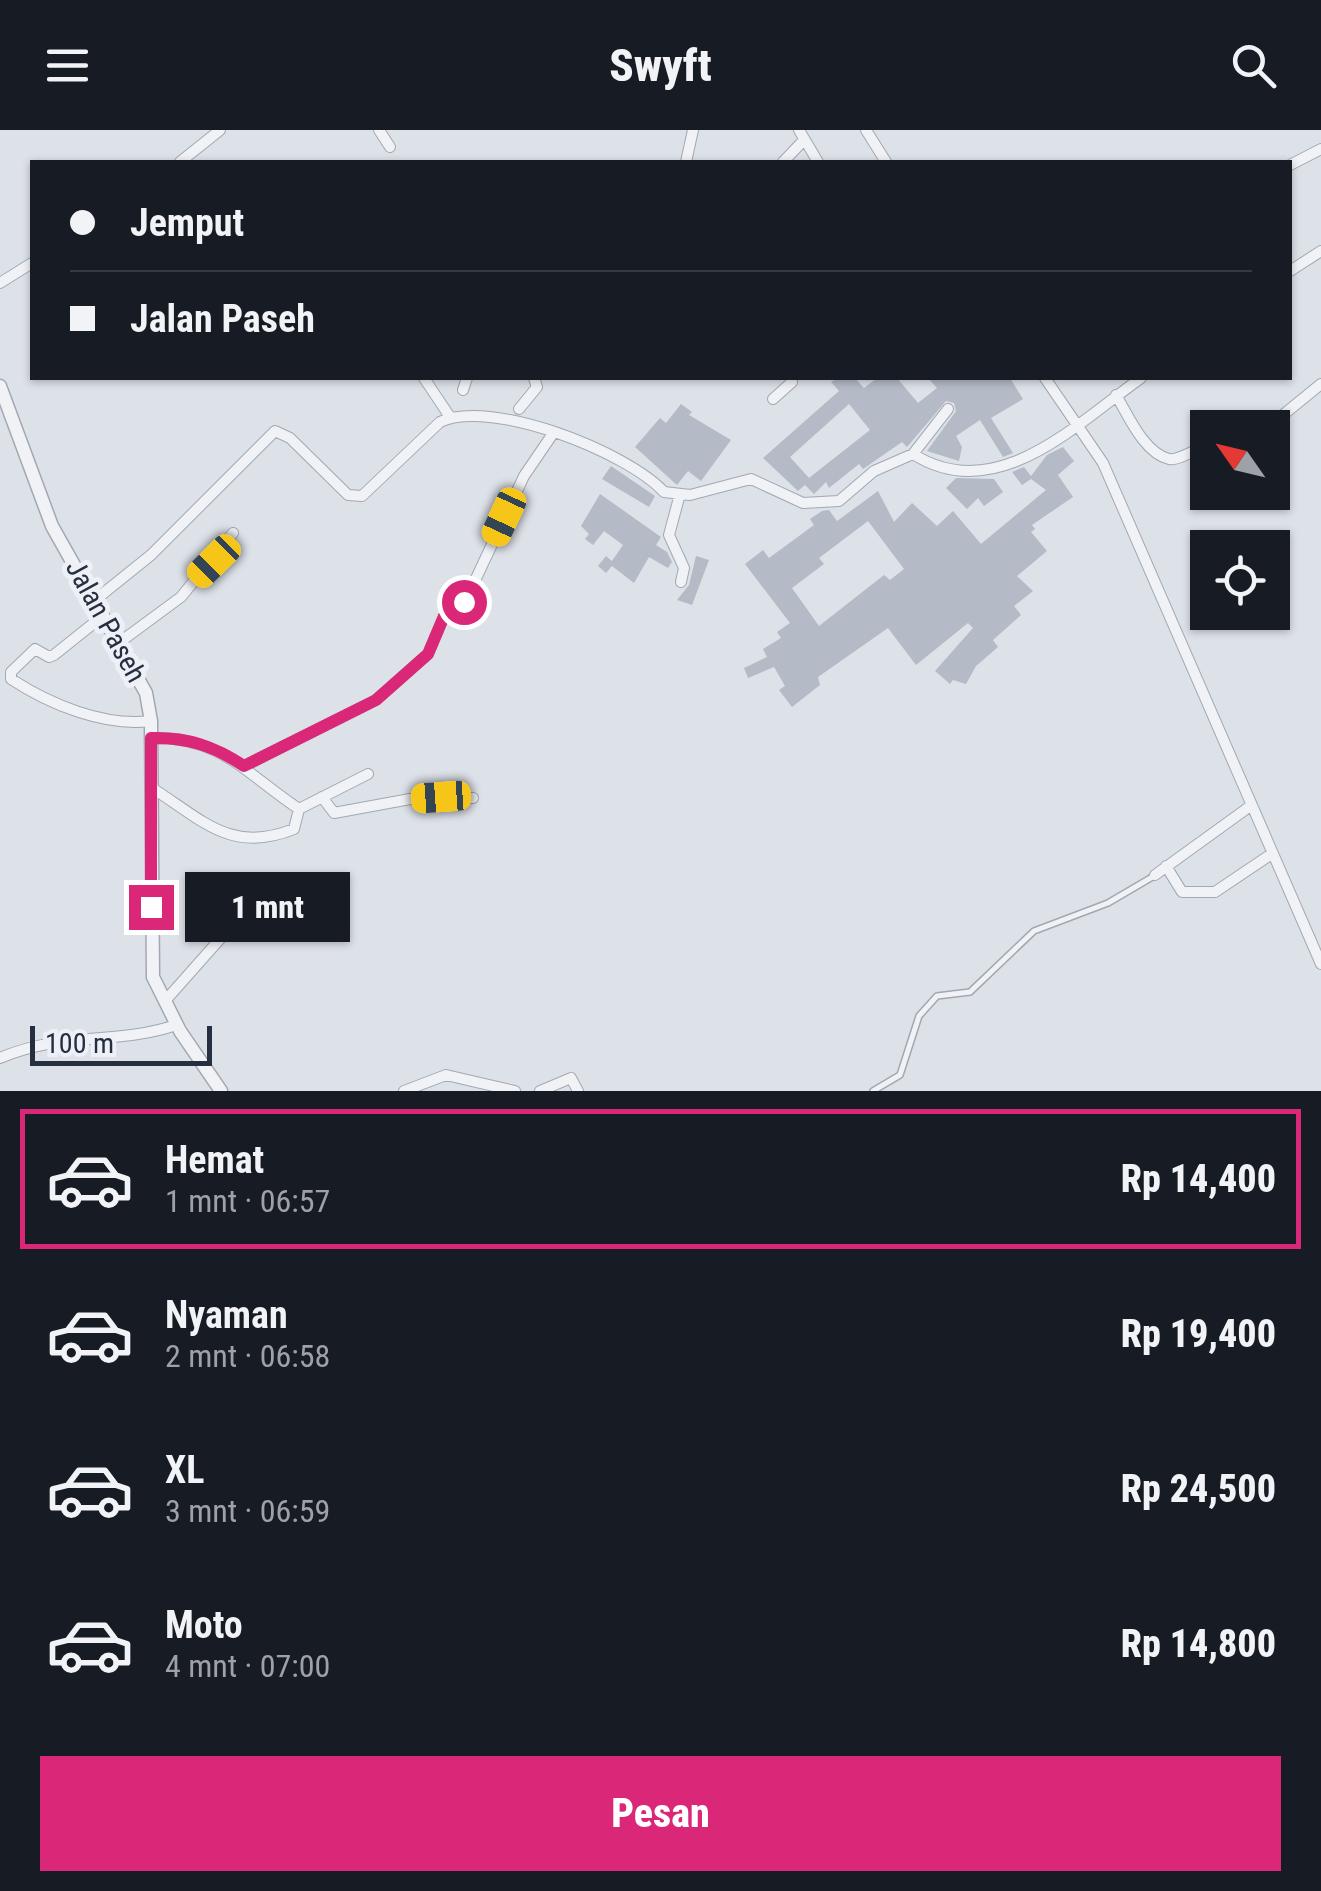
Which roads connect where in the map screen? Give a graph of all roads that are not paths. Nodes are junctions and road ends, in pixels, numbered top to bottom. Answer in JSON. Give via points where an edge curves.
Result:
{"nodes":[{"id":1,"x":220,"y":130,"type":"edge"},
{"id":2,"x":379,"y":130,"type":"edge"},
{"id":3,"x":694,"y":130,"type":"edge"},
{"id":4,"x":866,"y":130,"type":"edge"},
{"id":5,"x":801,"y":135,"type":"edge"},
{"id":6,"x":390,"y":146,"type":"dead end"},
{"id":7,"x":1321,"y":149,"type":"edge"},
{"id":8,"x":182,"y":160,"type":"edge"},
{"id":9,"x":686,"y":160,"type":"edge"},
{"id":10,"x":784,"y":160,"type":"edge"},
{"id":11,"x":817,"y":160,"type":"edge"},
{"id":12,"x":885,"y":160,"type":"edge"},
{"id":13,"x":1292,"y":164,"type":"edge"},
{"id":14,"x":1321,"y":251,"type":"edge"},
{"id":15,"x":30,"y":264,"type":"edge"},
{"id":16,"x":1292,"y":271,"type":"edge"},
{"id":17,"x":0,"y":283,"type":"edge"},
{"id":18,"x":426,"y":380,"type":"edge"},
{"id":19,"x":535,"y":380,"type":"edge"},
{"id":20,"x":791,"y":380,"type":"edge"},
{"id":21,"x":1046,"y":380,"type":"edge"},
{"id":22,"x":1138,"y":380,"type":"edge"},
{"id":23,"x":1321,"y":384,"type":"edge"},
{"id":24,"x":0,"y":386,"type":"edge"},
{"id":25,"x":1116,"y":395,"type":"junction"},
{"id":26,"x":773,"y":399,"type":"dead end"},
{"id":27,"x":519,"y":409,"type":"dead end"},
{"id":28,"x":948,"y":410,"type":"dead end"},
{"id":29,"x":1289,"y":410,"type":"edge"},
{"id":30,"x":456,"y":417,"type":"junction"},
{"id":31,"x":1077,"y":425,"type":"junction"},
{"id":32,"x":554,"y":432,"type":"junction"},
{"id":33,"x":1190,"y":452,"type":"edge"},
{"id":34,"x":913,"y":454,"type":"junction"},
{"id":35,"x":680,"y":494,"type":"junction"},
{"id":36,"x":233,"y":534,"type":"dead end"},
{"id":37,"x":681,"y":582,"type":"dead end"},
{"id":38,"x":95,"y":600,"type":"junction"},
{"id":39,"x":104,"y":615,"type":"junction"},
{"id":40,"x":120,"y":642,"type":"junction"},
{"id":41,"x":151,"y":722,"type":"junction"},
{"id":42,"x":151,"y":738,"type":"junction"},
{"id":43,"x":244,"y":766,"type":"junction"},
{"id":44,"x":368,"y":774,"type":"dead end"},
{"id":45,"x":152,"y":788,"type":"junction"},
{"id":46,"x":322,"y":798,"type":"junction"},
{"id":47,"x":473,"y":798,"type":"dead end"},
{"id":48,"x":1249,"y":807,"type":"junction"},
{"id":49,"x":299,"y":809,"type":"junction"},
{"id":50,"x":1270,"y":855,"type":"junction"},
{"id":51,"x":1166,"y":866,"type":"junction"},
{"id":52,"x":1155,"y":875,"type":"joint"},
{"id":53,"x":243,"y":913,"type":"dead end"},
{"id":54,"x":1321,"y":964,"type":"edge"},
{"id":55,"x":165,"y":1001,"type":"junction"},
{"id":56,"x":176,"y":1025,"type":"junction"},
{"id":57,"x":0,"y":1058,"type":"edge"},
{"id":58,"x":221,"y":1091,"type":"edge"},
{"id":59,"x":404,"y":1091,"type":"edge"},
{"id":60,"x":515,"y":1091,"type":"edge"},
{"id":61,"x":540,"y":1091,"type":"edge"},
{"id":62,"x":578,"y":1091,"type":"edge"},
{"id":63,"x":873,"y":1091,"type":"edge"}],
"edges":[{"from":1,"to":8,"type":"street"},
{"from":2,"to":6,"type":"street"},
{"from":3,"to":9,"type":"street"},
{"from":4,"to":12,"type":"street"},
{"from":5,"to":10,"type":"street"},
{"from":5,"to":11,"type":"street"},
{"from":7,"to":13,"type":"street"},
{"from":14,"to":16,"type":"street"},
{"from":15,"to":17,"type":"street"},
{"from":18,"to":30,"type":"street"},
{"from":19,"to":27,"type":"street","via":[[537,387]]},
{"from":20,"to":26,"type":"street"},
{"from":21,"to":31,"type":"street"},
{"from":22,"to":25,"type":"street"},
{"from":23,"to":29,"type":"street"},
{"from":24,"to":38,"type":"street","name":"Jalan Paseh","via":[[52,526]]},
{"from":25,"to":31,"type":"street"},
{"from":25,"to":33,"type":"street","via":[[1142,438],[1166,458]]},
{"from":28,"to":34,"type":"street"},
{"from":30,"to":32,"type":"street"},
{"from":30,"to":38,"type":"street","via":[[430,429],[362,496],[348,495],[275,431]]},
{"from":31,"to":34,"type":"street","via":[[1041,451],[994,468],[948,472]]},
{"from":31,"to":48,"type":"street","via":[[1103,463]]},
{"from":32,"to":35,"type":"street","via":[[607,450],[664,492]]},
{"from":32,"to":43,"type":"street","via":[[524,476],[464,602],[450,602],[423,660],[348,717]]},
{"from":34,"to":35,"type":"street","via":[[874,472],[840,501],[803,503],[751,479]]},
{"from":35,"to":37,"type":"street","via":[[668,535],[684,568]]},
{"from":36,"to":40,"type":"street","via":[[182,597]]},
{"from":38,"to":39,"type":"street","name":"Jalan Paseh"},
{"from":39,"to":40,"type":"street","name":"Jalan Paseh"},
{"from":39,"to":41,"type":"street","via":[[54,655],[36,649],[11,672],[12,680],[46,702]]},
{"from":40,"to":41,"type":"street","name":"Jalan Paseh","via":[[146,693]]},
{"from":41,"to":42,"type":"street","name":"Jalan Paseh"},
{"from":42,"to":43,"type":"street","via":[[179,737],[219,749]]},
{"from":42,"to":45,"type":"street","name":"Jalan Paseh"},
{"from":43,"to":49,"type":"street"},
{"from":44,"to":46,"type":"street"},
{"from":45,"to":49,"type":"street","via":[[219,830],[253,842],[294,830]]},
{"from":45,"to":55,"type":"street","name":"Jalan Paseh","via":[[150,946],[153,977]]},
{"from":46,"to":47,"type":"street","via":[[334,813]]},
{"from":46,"to":49,"type":"street"},
{"from":48,"to":50,"type":"street"},
{"from":48,"to":51,"type":"street"},
{"from":50,"to":51,"type":"street","via":[[1213,893],[1184,892]]},
{"from":50,"to":54,"type":"street"},
{"from":51,"to":52,"type":"street"},
{"from":52,"to":63,"type":"lane","via":[[1108,904],[1034,931],[970,992],[937,996],[919,1016],[900,1075]]},
{"from":53,"to":55,"type":"street"},
{"from":55,"to":56,"type":"street","name":"Jalan Paseh"},
{"from":56,"to":57,"type":"street","via":[[146,1035],[66,1038]]},
{"from":56,"to":58,"type":"street","name":"Jalan Paseh"},
{"from":59,"to":60,"type":"street","via":[[446,1075]]},
{"from":61,"to":62,"type":"street","via":[[566,1077]]}]}
